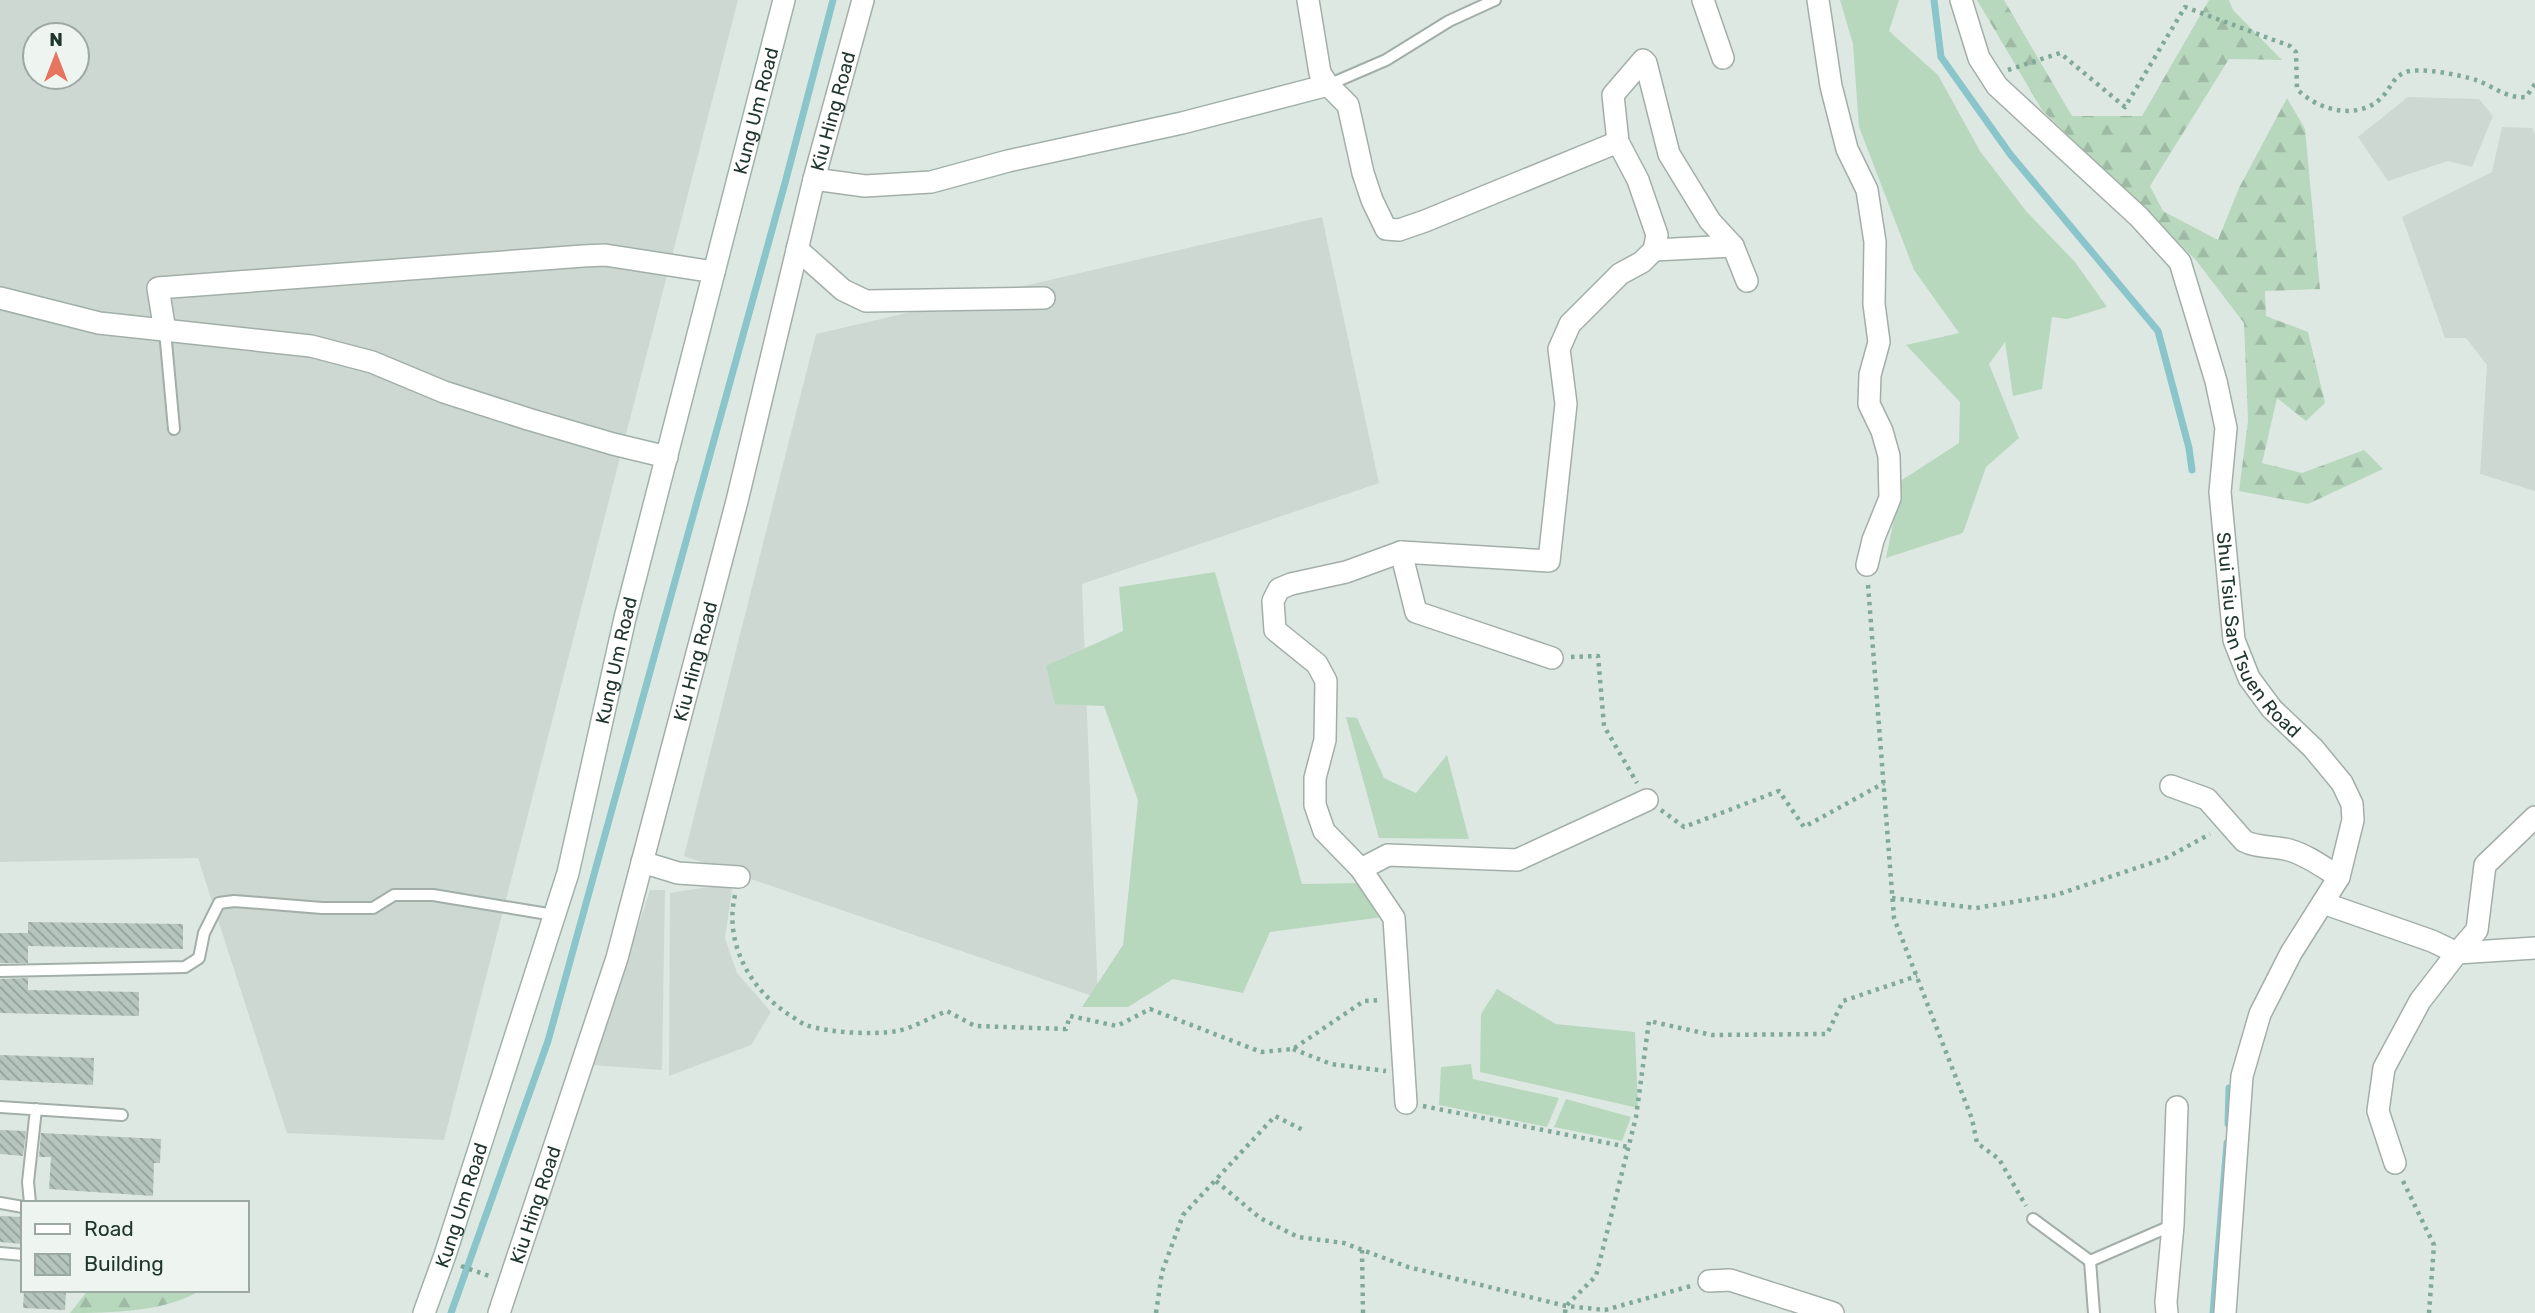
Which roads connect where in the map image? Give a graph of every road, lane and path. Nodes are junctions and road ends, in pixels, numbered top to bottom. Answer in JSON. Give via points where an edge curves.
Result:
{"nodes":[{"id":1,"x":784,"y":0,"type":"edge"},
{"id":2,"x":863,"y":0,"type":"edge"},
{"id":3,"x":1308,"y":0,"type":"edge"},
{"id":4,"x":1495,"y":0,"type":"edge"},
{"id":5,"x":1703,"y":0,"type":"edge"},
{"id":6,"x":1818,"y":0,"type":"edge"},
{"id":7,"x":1961,"y":0,"type":"edge"},
{"id":8,"x":1723,"y":58,"type":"dead end"},
{"id":9,"x":1990,"y":75,"type":"junction"},
{"id":10,"x":2535,"y":84,"type":"edge"},
{"id":11,"x":1328,"y":85,"type":"junction"},
{"id":12,"x":1618,"y":142,"type":"junction"},
{"id":13,"x":814,"y":179,"type":"junction"},
{"id":14,"x":1733,"y":246,"type":"junction"},
{"id":15,"x":797,"y":249,"type":"junction"},
{"id":16,"x":1654,"y":250,"type":"junction"},
{"id":17,"x":715,"y":272,"type":"junction"},
{"id":18,"x":1747,"y":281,"type":"dead end"},
{"id":19,"x":0,"y":298,"type":"edge"},
{"id":20,"x":1044,"y":298,"type":"dead end"},
{"id":21,"x":165,"y":331,"type":"junction"},
{"id":22,"x":174,"y":429,"type":"dead end"},
{"id":23,"x":667,"y":457,"type":"junction"},
{"id":24,"x":1401,"y":552,"type":"junction"},
{"id":25,"x":1867,"y":565,"type":"joint"},
{"id":26,"x":1552,"y":658,"type":"joint"},
{"id":27,"x":1884,"y":783,"type":"junction"},
{"id":28,"x":2171,"y":786,"type":"dead end"},
{"id":29,"x":1647,"y":800,"type":"junction"},
{"id":30,"x":2535,"y":817,"type":"edge"},
{"id":31,"x":2229,"y":825,"type":"junction"},
{"id":32,"x":642,"y":862,"type":"junction"},
{"id":33,"x":1361,"y":869,"type":"junction"},
{"id":34,"x":739,"y":877,"type":"joint"},
{"id":35,"x":2339,"y":877,"type":"junction"},
{"id":36,"x":1892,"y":898,"type":"junction"},
{"id":37,"x":2323,"y":903,"type":"junction"},
{"id":38,"x":554,"y":915,"type":"junction"},
{"id":39,"x":2535,"y":948,"type":"edge"},
{"id":40,"x":2457,"y":953,"type":"junction"},
{"id":41,"x":0,"y":971,"type":"edge"},
{"id":42,"x":1917,"y":976,"type":"junction"},
{"id":43,"x":1400,"y":999,"type":"junction"},
{"id":44,"x":1293,"y":1049,"type":"junction"},
{"id":45,"x":1404,"y":1074,"type":"junction"},
{"id":46,"x":1406,"y":1102,"type":"joint"},
{"id":47,"x":0,"y":1107,"type":"edge"},
{"id":48,"x":2177,"y":1107,"type":"dead end"},
{"id":49,"x":36,"y":1109,"type":"junction"},
{"id":50,"x":122,"y":1115,"type":"dead end"},
{"id":51,"x":1306,"y":1131,"type":"dead end"},
{"id":52,"x":1628,"y":1147,"type":"junction"},
{"id":53,"x":2395,"y":1163,"type":"joint"},
{"id":54,"x":1216,"y":1181,"type":"junction"},
{"id":55,"x":30,"y":1201,"type":"edge"},
{"id":56,"x":0,"y":1203,"type":"edge"},
{"id":57,"x":21,"y":1207,"type":"edge"},
{"id":58,"x":2033,"y":1219,"type":"joint"},
{"id":59,"x":2174,"y":1225,"type":"junction"},
{"id":60,"x":1362,"y":1250,"type":"junction"},
{"id":61,"x":0,"y":1252,"type":"edge"},
{"id":62,"x":21,"y":1255,"type":"edge"},
{"id":63,"x":2090,"y":1261,"type":"junction"},
{"id":64,"x":456,"y":1264,"type":"dead end"},
{"id":65,"x":495,"y":1278,"type":"dead end"},
{"id":66,"x":1709,"y":1281,"type":"joint"},
{"id":67,"x":1566,"y":1306,"type":"junction"},
{"id":68,"x":424,"y":1313,"type":"edge"},
{"id":69,"x":499,"y":1313,"type":"edge"},
{"id":70,"x":1156,"y":1313,"type":"edge"},
{"id":71,"x":1363,"y":1313,"type":"edge"},
{"id":72,"x":1565,"y":1313,"type":"edge"},
{"id":73,"x":1833,"y":1313,"type":"edge"},
{"id":74,"x":2094,"y":1313,"type":"edge"},
{"id":75,"x":2167,"y":1313,"type":"edge"},
{"id":76,"x":2220,"y":1313,"type":"edge"},
{"id":77,"x":2429,"y":1313,"type":"edge"}],
"edges":[{"from":1,"to":17,"type":"street","name":"Kung Um Road"},
{"from":2,"to":13,"type":"street","name":"Kiu Hing Road"},
{"from":3,"to":11,"type":"street","via":[[1320,73]]},
{"from":4,"to":11,"type":"lane","via":[[1449,21],[1385,60]]},
{"from":5,"to":8,"type":"street"},
{"from":6,"to":25,"type":"street","via":[[1831,86],[1847,149],[1867,190],[1875,242],[1879,342],[1870,375],[1869,404],[1889,456],[1890,498]]},
{"from":7,"to":9,"type":"street","name":"Shui Tsiu San Tsuen Road","via":[[1979,58]]},
{"from":9,"to":10,"type":"path","via":[[2060,53],[2125,107],[2185,7],[2290,46],[2296,52],[2297,89],[2322,106],[2346,111],[2367,108],[2384,97],[2405,72],[2475,79],[2516,98],[2526,97]]},
{"from":9,"to":35,"type":"street","name":"Shui Tsiu San Tsuen Road","via":[[2180,262],[2216,381],[2225,428],[2220,492],[2234,639],[2249,678],[2342,783],[2352,804],[2353,820]]},
{"from":11,"to":12,"type":"street","via":[[1348,104],[1372,201],[1386,229],[1399,230],[1425,221]]},
{"from":11,"to":13,"type":"street","via":[[931,182],[866,186]]},
{"from":12,"to":14,"type":"street","via":[[1613,95],[1643,60],[1669,154],[1710,221]]},
{"from":12,"to":16,"type":"street","via":[[1638,180],[1657,235]]},
{"from":13,"to":15,"type":"street","name":"Kiu Hing Road"},
{"from":14,"to":16,"type":"street"},
{"from":14,"to":18,"type":"street"},
{"from":15,"to":20,"type":"street","via":[[842,289],[866,301]]},
{"from":15,"to":32,"type":"street","name":"Kiu Hing Road","via":[[744,476]]},
{"from":16,"to":24,"type":"street","via":[[1620,274],[1585,308],[1570,324],[1559,349],[1566,404],[1549,561]]},
{"from":17,"to":21,"type":"street","via":[[605,255],[158,288]]},
{"from":17,"to":23,"type":"street","name":"Kung Um Road"},
{"from":19,"to":21,"type":"street","via":[[99,323]]},
{"from":21,"to":22,"type":"lane"},
{"from":21,"to":23,"type":"street","via":[[311,346],[373,362],[444,392],[528,419]]},
{"from":23,"to":38,"type":"street","name":"Kung Um Road","via":[[625,618],[568,873]]},
{"from":24,"to":26,"type":"street","via":[[1416,612]]},
{"from":24,"to":33,"type":"street","via":[[1346,572],[1291,584],[1279,589],[1273,601],[1275,630],[1317,664],[1326,681],[1325,740],[1315,778],[1315,804],[1324,831]]},
{"from":25,"to":27,"type":"path"},
{"from":26,"to":29,"type":"path","via":[[1598,656],[1604,726]]},
{"from":27,"to":29,"type":"path","via":[[1804,827],[1780,791],[1684,827]]},
{"from":27,"to":36,"type":"path"},
{"from":28,"to":31,"type":"street","via":[[2207,799]]},
{"from":29,"to":33,"type":"street","via":[[1517,860],[1388,855]]},
{"from":30,"to":40,"type":"street","via":[[2485,865],[2477,930]]},
{"from":31,"to":35,"type":"street","via":[[2252,845],[2297,852]]},
{"from":31,"to":36,"type":"path","via":[[2166,858],[2056,895],[1976,908]]},
{"from":32,"to":34,"type":"street","via":[[678,873]]},
{"from":32,"to":69,"type":"street","name":"Kiu Hing Road","via":[[617,958]]},
{"from":33,"to":43,"type":"street","via":[[1394,918]]},
{"from":34,"to":44,"type":"path","via":[[732,908],[743,967],[772,1003],[805,1025],[859,1034],[898,1031],[947,1011],[975,1026],[1066,1029],[1070,1016],[1117,1026],[1150,1009],[1261,1052]]},
{"from":35,"to":37,"type":"street","name":"Shui Tsiu San Tsuen Road"},
{"from":36,"to":42,"type":"path","via":[[1894,918]]},
{"from":37,"to":40,"type":"street"},
{"from":37,"to":76,"type":"street","name":"Shui Tsiu San Tsuen Road","via":[[2260,1013],[2242,1076]]},
{"from":38,"to":41,"type":"lane","via":[[433,895],[394,895],[373,908],[234,901],[219,903],[204,933],[199,958],[185,967]]},
{"from":38,"to":68,"type":"street","name":"Kung Um Road"},
{"from":39,"to":40,"type":"street"},
{"from":40,"to":53,"type":"street","via":[[2420,1001],[2384,1068],[2378,1111]]},
{"from":42,"to":52,"type":"path","via":[[1843,1001],[1827,1034],[1712,1035],[1649,1021]]},
{"from":42,"to":58,"type":"path","via":[[1977,1143],[1999,1159]]},
{"from":43,"to":44,"type":"path","via":[[1364,1001]]},
{"from":43,"to":45,"type":"street"},
{"from":44,"to":45,"type":"path","via":[[1331,1064]]},
{"from":45,"to":46,"type":"street"},
{"from":46,"to":52,"type":"path"},
{"from":47,"to":49,"type":"lane"},
{"from":48,"to":59,"type":"street"},
{"from":49,"to":50,"type":"lane"},
{"from":49,"to":55,"type":"lane"},
{"from":51,"to":54,"type":"path","via":[[1275,1116]]},
{"from":52,"to":67,"type":"path","via":[[1596,1276]]},
{"from":53,"to":77,"type":"path","via":[[2434,1245]]},
{"from":54,"to":60,"type":"path","via":[[1260,1219],[1298,1237]]},
{"from":54,"to":70,"type":"path","via":[[1183,1215],[1162,1272]]},
{"from":56,"to":57,"type":"lane"},
{"from":58,"to":63,"type":"lane"},
{"from":59,"to":63,"type":"lane"},
{"from":59,"to":75,"type":"street"},
{"from":60,"to":67,"type":"path","via":[[1408,1267]]},
{"from":60,"to":71,"type":"path"},
{"from":61,"to":62,"type":"lane"},
{"from":63,"to":74,"type":"lane"},
{"from":64,"to":65,"type":"path"},
{"from":66,"to":67,"type":"path","via":[[1605,1310]]},
{"from":66,"to":73,"type":"street","via":[[1731,1280]]},
{"from":67,"to":72,"type":"path"}]}
